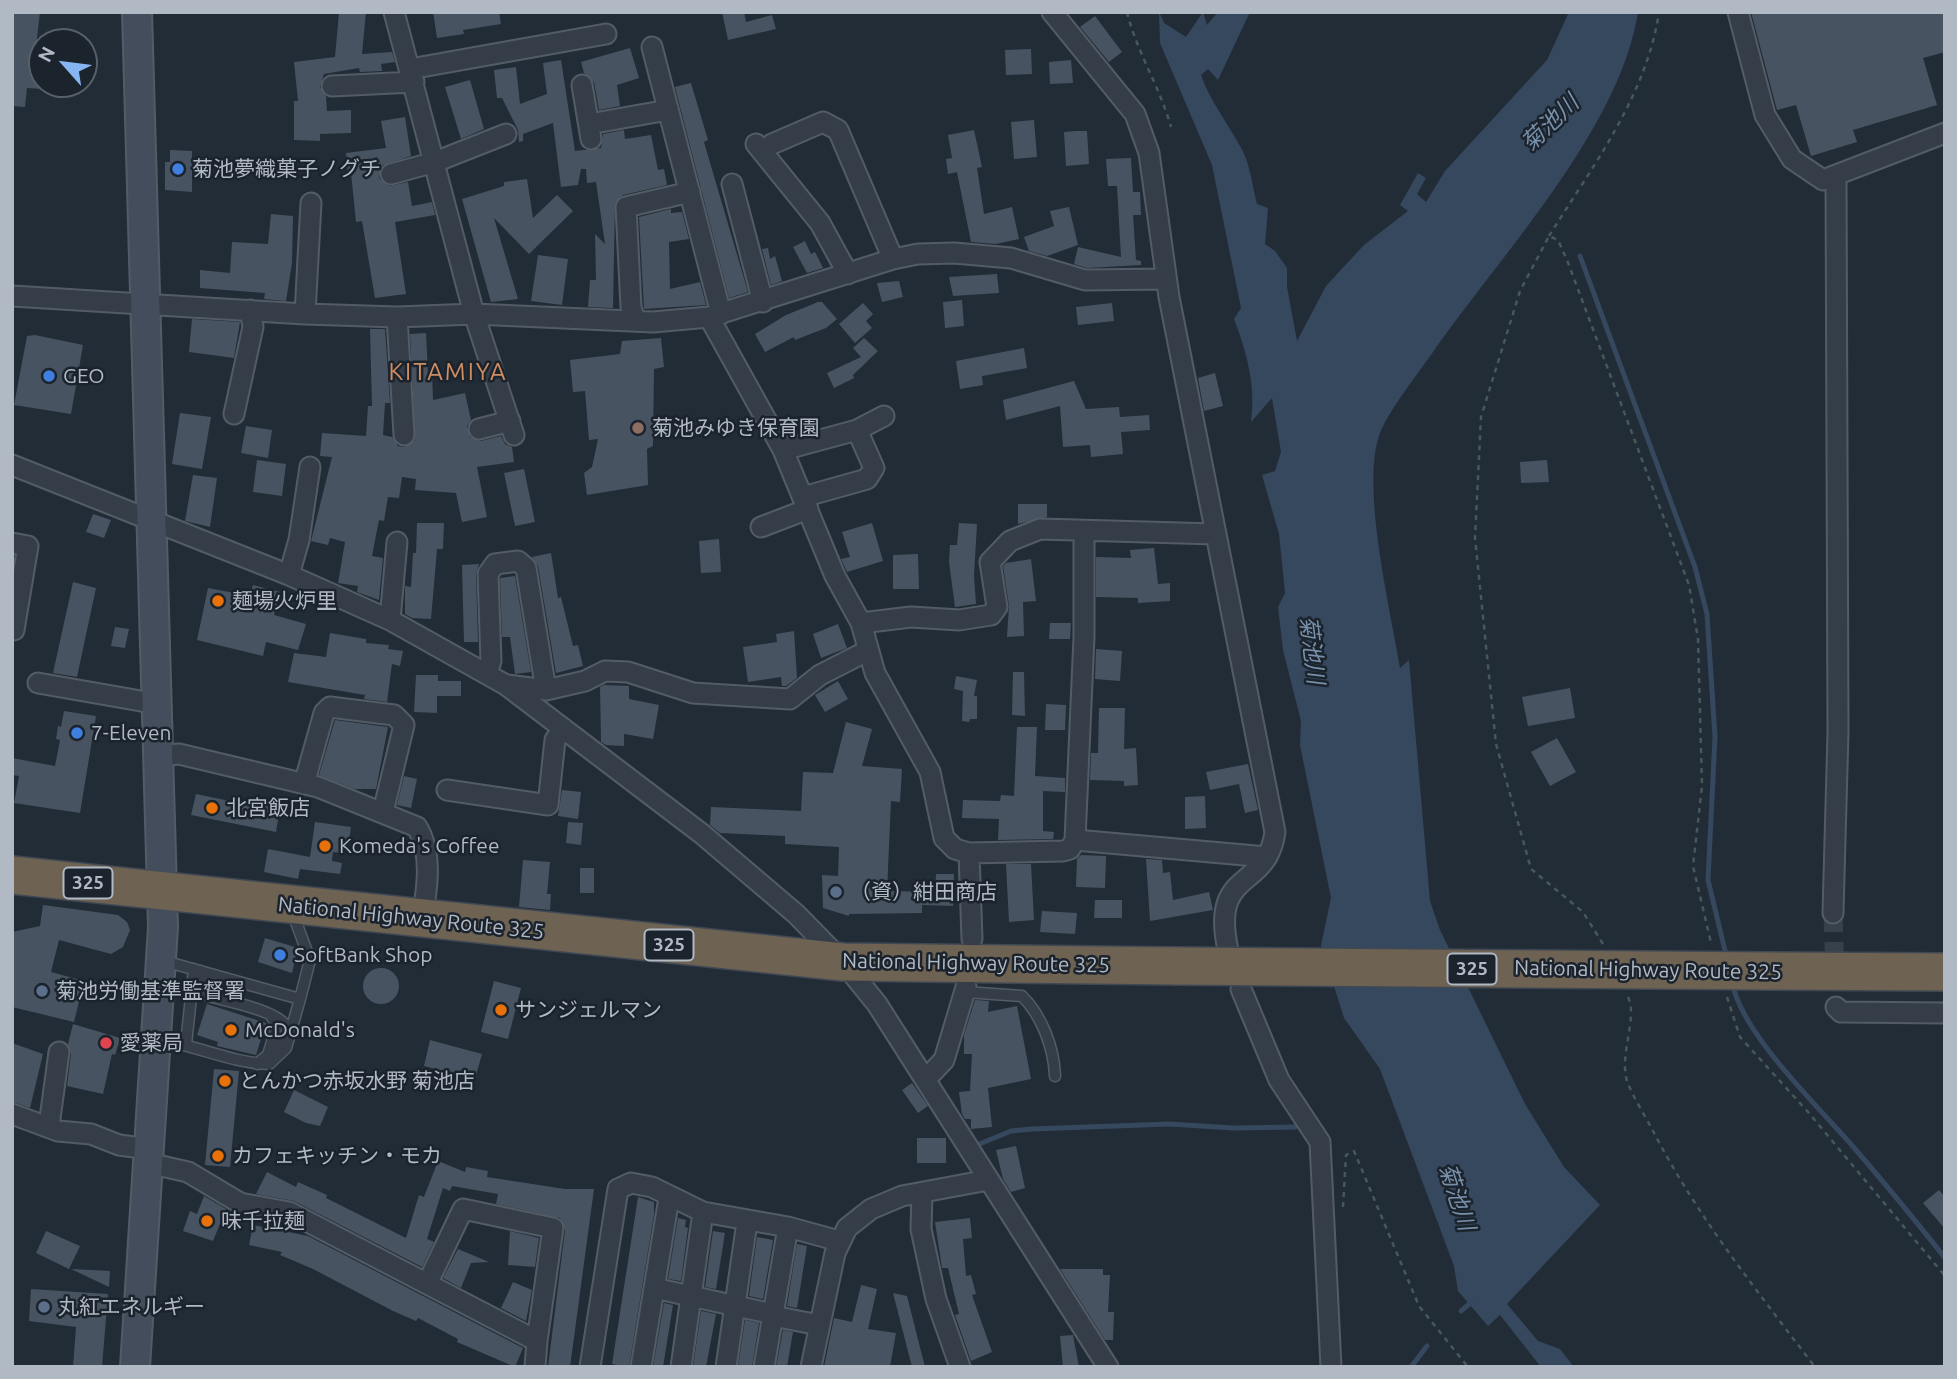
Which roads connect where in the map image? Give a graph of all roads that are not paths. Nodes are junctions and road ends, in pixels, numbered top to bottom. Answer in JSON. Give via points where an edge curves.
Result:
{"nodes":[{"id":1,"x":137,"y":12,"type":"edge"},
{"id":2,"x":394,"y":12,"type":"edge"},
{"id":3,"x":1052,"y":12,"type":"edge"},
{"id":4,"x":1738,"y":12,"type":"edge"},
{"id":5,"x":606,"y":34,"type":"dead end"},
{"id":6,"x":652,"y":47,"type":"dead end"},
{"id":7,"x":412,"y":76,"type":"junction"},
{"id":8,"x":582,"y":85,"type":"dead end"},
{"id":9,"x":332,"y":86,"type":"dead end"},
{"id":10,"x":668,"y":110,"type":"junction"},
{"id":11,"x":1945,"y":133,"type":"edge"},
{"id":12,"x":506,"y":134,"type":"dead end"},
{"id":13,"x":435,"y":162,"type":"junction"},
{"id":14,"x":391,"y":174,"type":"dead end"},
{"id":15,"x":1836,"y":177,"type":"junction"},
{"id":16,"x":732,"y":184,"type":"dead end"},
{"id":17,"x":690,"y":192,"type":"junction"},
{"id":18,"x":311,"y":203,"type":"dead end"},
{"id":19,"x":892,"y":259,"type":"junction"},
{"id":20,"x":848,"y":274,"type":"junction"},
{"id":21,"x":1166,"y":279,"type":"junction"},
{"id":22,"x":12,"y":296,"type":"edge"},
{"id":23,"x":763,"y":302,"type":"junction"},
{"id":24,"x":144,"y":303,"type":"junction"},
{"id":25,"x":250,"y":310,"type":"junction"},
{"id":26,"x":305,"y":314,"type":"junction"},
{"id":27,"x":474,"y":314,"type":"junction"},
{"id":28,"x":715,"y":316,"type":"junction"},
{"id":29,"x":397,"y":317,"type":"junction"},
{"id":30,"x":635,"y":321,"type":"junction"},
{"id":31,"x":234,"y":414,"type":"dead end"},
{"id":32,"x":884,"y":416,"type":"dead end"},
{"id":33,"x":479,"y":429,"type":"dead end"},
{"id":34,"x":857,"y":430,"type":"junction"},
{"id":35,"x":404,"y":435,"type":"dead end"},
{"id":36,"x":783,"y":450,"type":"junction"},
{"id":37,"x":12,"y":465,"type":"edge"},
{"id":38,"x":310,"y":467,"type":"dead end"},
{"id":39,"x":805,"y":503,"type":"junction"},
{"id":40,"x":152,"y":523,"type":"junction"},
{"id":41,"x":761,"y":527,"type":"dead end"},
{"id":42,"x":1084,"y":531,"type":"junction"},
{"id":43,"x":1216,"y":534,"type":"junction"},
{"id":44,"x":397,"y":542,"type":"dead end"},
{"id":45,"x":12,"y":543,"type":"edge"},
{"id":46,"x":289,"y":575,"type":"junction"},
{"id":47,"x":390,"y":620,"type":"junction"},
{"id":48,"x":861,"y":622,"type":"junction"},
{"id":49,"x":14,"y":630,"type":"dead end"},
{"id":50,"x":867,"y":652,"type":"junction"},
{"id":51,"x":487,"y":674,"type":"junction"},
{"id":52,"x":38,"y":682,"type":"dead end"},
{"id":53,"x":506,"y":685,"type":"junction"},
{"id":54,"x":546,"y":690,"type":"junction"},
{"id":55,"x":158,"y":704,"type":"junction"},
{"id":56,"x":564,"y":728,"type":"junction"},
{"id":57,"x":159,"y":756,"type":"junction"},
{"id":58,"x":304,"y":784,"type":"junction"},
{"id":59,"x":447,"y":790,"type":"dead end"},
{"id":60,"x":383,"y":812,"type":"junction"},
{"id":61,"x":1076,"y":840,"type":"junction"},
{"id":62,"x":969,"y":853,"type":"junction"},
{"id":63,"x":1267,"y":857,"type":"junction"},
{"id":64,"x":12,"y":875,"type":"edge"},
{"id":65,"x":163,"y":891,"type":"junction"},
{"id":66,"x":290,"y":905,"type":"junction"},
{"id":67,"x":1833,"y":913,"type":"tunnel mouth"},
{"id":68,"x":422,"y":919,"type":"junction"},
{"id":69,"x":972,"y":939,"type":"dead end"},
{"id":70,"x":1228,"y":950,"type":"dead end"},
{"id":71,"x":161,"y":960,"type":"junction"},
{"id":72,"x":843,"y":962,"type":"junction"},
{"id":73,"x":197,"y":970,"type":"junction"},
{"id":74,"x":1945,"y":972,"type":"edge"},
{"id":75,"x":966,"y":989,"type":"joint"},
{"id":76,"x":1241,"y":989,"type":"dead end"},
{"id":77,"x":300,"y":999,"type":"junction"},
{"id":78,"x":1836,"y":1007,"type":"dead end"},
{"id":79,"x":1945,"y":1013,"type":"edge"},
{"id":80,"x":156,"y":1040,"type":"junction"},
{"id":81,"x":186,"y":1044,"type":"junction"},
{"id":82,"x":60,"y":1052,"type":"dead end"},
{"id":83,"x":257,"y":1064,"type":"junction"},
{"id":84,"x":1055,"y":1076,"type":"dead end"},
{"id":85,"x":927,"y":1078,"type":"junction"},
{"id":86,"x":12,"y":1114,"type":"edge"},
{"id":87,"x":49,"y":1126,"type":"junction"},
{"id":88,"x":148,"y":1156,"type":"junction"},
{"id":89,"x":988,"y":1180,"type":"junction"},
{"id":90,"x":922,"y":1193,"type":"junction"},
{"id":91,"x":669,"y":1198,"type":"junction"},
{"id":92,"x":703,"y":1212,"type":"junction"},
{"id":93,"x":747,"y":1222,"type":"junction"},
{"id":94,"x":788,"y":1227,"type":"junction"},
{"id":95,"x":839,"y":1241,"type":"junction"},
{"id":96,"x":428,"y":1284,"type":"junction"},
{"id":97,"x":654,"y":1288,"type":"junction"},
{"id":98,"x":691,"y":1296,"type":"junction"},
{"id":99,"x":736,"y":1309,"type":"junction"},
{"id":100,"x":773,"y":1315,"type":"junction"},
{"id":101,"x":819,"y":1325,"type":"junction"},
{"id":102,"x":537,"y":1340,"type":"junction"},
{"id":103,"x":135,"y":1367,"type":"edge"},
{"id":104,"x":535,"y":1367,"type":"edge"},
{"id":105,"x":590,"y":1367,"type":"edge"},
{"id":106,"x":641,"y":1367,"type":"edge"},
{"id":107,"x":681,"y":1367,"type":"edge"},
{"id":108,"x":726,"y":1367,"type":"edge"},
{"id":109,"x":764,"y":1367,"type":"edge"},
{"id":110,"x":811,"y":1367,"type":"edge"},
{"id":111,"x":960,"y":1367,"type":"edge"},
{"id":112,"x":1108,"y":1367,"type":"edge"},
{"id":113,"x":1331,"y":1367,"type":"edge"}],
"edges":[{"from":1,"to":24,"type":"street"},
{"from":2,"to":7,"type":"street"},
{"from":3,"to":21,"type":"street","via":[[1120,94],[1143,133]]},
{"from":4,"to":15,"type":"street","via":[[1765,115],[1792,159],[1823,180]]},
{"from":5,"to":7,"type":"street"},
{"from":6,"to":10,"type":"street"},
{"from":7,"to":9,"type":"street"},
{"from":7,"to":13,"type":"street"},
{"from":8,"to":10,"type":"street","via":[[590,131]]},
{"from":10,"to":17,"type":"street"},
{"from":11,"to":15,"type":"street"},
{"from":12,"to":13,"type":"street"},
{"from":13,"to":14,"type":"street"},
{"from":13,"to":27,"type":"street"},
{"from":15,"to":67,"type":"street","via":[[1838,732]]},
{"from":16,"to":23,"type":"street"},
{"from":17,"to":28,"type":"street"},
{"from":17,"to":30,"type":"street","via":[[626,207]]},
{"from":18,"to":26,"type":"street"},
{"from":19,"to":20,"type":"street"},
{"from":19,"to":20,"type":"street","via":[[838,130],[823,122],[764,144],[820,223]]},
{"from":19,"to":21,"type":"street","via":[[954,253],[1011,258],[1085,280]]},
{"from":20,"to":23,"type":"street"},
{"from":21,"to":43,"type":"street"},
{"from":22,"to":24,"type":"street"},
{"from":23,"to":28,"type":"street"},
{"from":24,"to":25,"type":"street"},
{"from":24,"to":40,"type":"street"},
{"from":25,"to":26,"type":"street"},
{"from":25,"to":31,"type":"street","via":[[253,327]]},
{"from":26,"to":29,"type":"street"},
{"from":27,"to":29,"type":"street"},
{"from":27,"to":30,"type":"street"},
{"from":27,"to":33,"type":"street","via":[[512,428]]},
{"from":28,"to":30,"type":"street"},
{"from":28,"to":36,"type":"street"},
{"from":29,"to":35,"type":"street"},
{"from":32,"to":34,"type":"street"},
{"from":34,"to":36,"type":"street"},
{"from":34,"to":39,"type":"street","via":[[874,468],[867,479]]},
{"from":36,"to":39,"type":"street"},
{"from":37,"to":40,"type":"street"},
{"from":38,"to":46,"type":"street"},
{"from":39,"to":41,"type":"street"},
{"from":39,"to":48,"type":"street","via":[[835,576]]},
{"from":40,"to":46,"type":"street"},
{"from":40,"to":55,"type":"street"},
{"from":42,"to":43,"type":"street"},
{"from":42,"to":48,"type":"street","via":[[1040,529],[1001,547],[990,562],[997,607],[991,615]]},
{"from":42,"to":61,"type":"street"},
{"from":43,"to":63,"type":"street","via":[[1275,832]]},
{"from":44,"to":47,"type":"street"},
{"from":45,"to":49,"type":"street","via":[[28,545]]},
{"from":46,"to":47,"type":"street"},
{"from":47,"to":51,"type":"street"},
{"from":48,"to":50,"type":"street"},
{"from":50,"to":54,"type":"street","via":[[820,675],[790,699],[693,693],[628,672],[605,671]]},
{"from":50,"to":62,"type":"street","via":[[930,772],[944,838],[955,849]]},
{"from":51,"to":53,"type":"street"},
{"from":51,"to":54,"type":"street","via":[[491,661],[488,574],[495,564],[518,561],[526,568]]},
{"from":52,"to":55,"type":"street"},
{"from":53,"to":54,"type":"street"},
{"from":53,"to":56,"type":"street"},
{"from":55,"to":57,"type":"street"},
{"from":56,"to":59,"type":"street","via":[[555,740],[548,805]]},
{"from":56,"to":72,"type":"street","via":[[702,834],[796,914]]},
{"from":57,"to":58,"type":"street","via":[[179,754]]},
{"from":57,"to":65,"type":"street"},
{"from":58,"to":60,"type":"street"},
{"from":58,"to":60,"type":"street","via":[[324,713],[330,707],[394,715],[404,725]]},
{"from":60,"to":68,"type":"street","via":[[417,827],[424,838],[428,886]]},
{"from":61,"to":62,"type":"street","via":[[1063,851]]},
{"from":61,"to":63,"type":"street"},
{"from":62,"to":69,"type":"street"},
{"from":63,"to":70,"type":"street","via":[[1230,892],[1223,927]]},
{"from":64,"to":65,"type":"highway","name":"National Highway Route 325","number":"325"},
{"from":65,"to":66,"type":"highway","name":"National Highway Route 325","number":"325"},
{"from":65,"to":71,"type":"street"},
{"from":66,"to":68,"type":"highway","name":"National Highway Route 325","number":"325"},
{"from":66,"to":77,"type":"lane","via":[[310,960]]},
{"from":68,"to":72,"type":"highway","name":"National Highway Route 325","number":"325"},
{"from":71,"to":73,"type":"lane"},
{"from":71,"to":80,"type":"street"},
{"from":72,"to":74,"type":"highway","name":"National Highway Route 325","number":"325","bridge":true},
{"from":72,"to":85,"type":"street"},
{"from":73,"to":77,"type":"lane"},
{"from":73,"to":81,"type":"lane"},
{"from":73,"to":83,"type":"lane","via":[[205,995],[281,1018],[288,1028],[282,1042]]},
{"from":75,"to":84,"type":"lane","via":[[1022,996],[1046,1036]]},
{"from":75,"to":85,"type":"street","via":[[944,1060]]},
{"from":76,"to":113,"type":"street","via":[[1274,1072],[1320,1142]]},
{"from":77,"to":83,"type":"lane","via":[[286,1048],[269,1064]]},
{"from":78,"to":79,"type":"street","via":[[1841,1012]]},
{"from":80,"to":81,"type":"lane"},
{"from":80,"to":88,"type":"street"},
{"from":81,"to":83,"type":"lane"},
{"from":82,"to":87,"type":"street"},
{"from":85,"to":89,"type":"street"},
{"from":86,"to":87,"type":"street"},
{"from":87,"to":88,"type":"street","via":[[91,1135]]},
{"from":88,"to":96,"type":"street","via":[[188,1172],[240,1203],[289,1212]]},
{"from":88,"to":103,"type":"street"},
{"from":89,"to":90,"type":"street"},
{"from":89,"to":112,"type":"street"},
{"from":90,"to":95,"type":"street","via":[[872,1209]]},
{"from":90,"to":111,"type":"street","via":[[921,1229],[936,1298]]},
{"from":91,"to":92,"type":"street"},
{"from":91,"to":97,"type":"street"},
{"from":91,"to":105,"type":"street","via":[[652,1187],[631,1183],[618,1189]]},
{"from":92,"to":93,"type":"street"},
{"from":92,"to":98,"type":"street"},
{"from":93,"to":94,"type":"street"},
{"from":93,"to":99,"type":"street"},
{"from":94,"to":95,"type":"street"},
{"from":94,"to":100,"type":"street"},
{"from":95,"to":101,"type":"street"},
{"from":96,"to":102,"type":"street"},
{"from":96,"to":102,"type":"street","via":[[463,1209],[553,1228]]},
{"from":97,"to":98,"type":"street"},
{"from":97,"to":106,"type":"street"},
{"from":98,"to":99,"type":"street"},
{"from":98,"to":107,"type":"street"},
{"from":99,"to":100,"type":"street"},
{"from":99,"to":108,"type":"street"},
{"from":100,"to":101,"type":"street"},
{"from":100,"to":109,"type":"street"},
{"from":101,"to":110,"type":"street"},
{"from":102,"to":104,"type":"street"}]}
